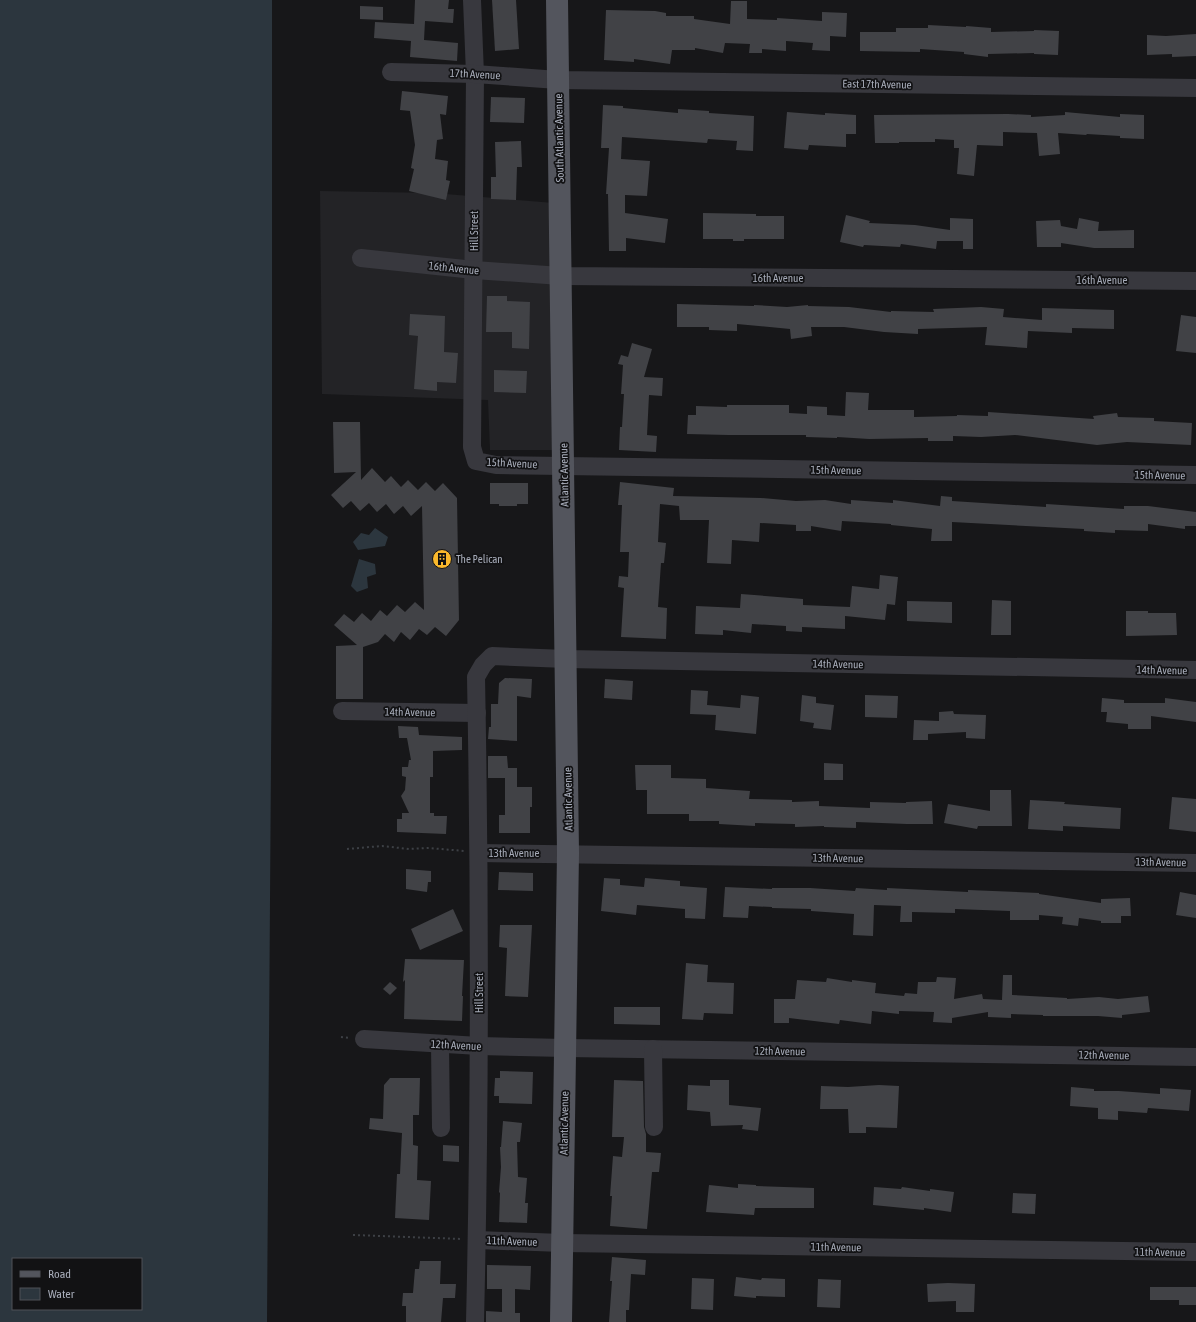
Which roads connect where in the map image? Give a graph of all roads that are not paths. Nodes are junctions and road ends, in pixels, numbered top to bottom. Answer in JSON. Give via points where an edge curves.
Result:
{"nodes":[{"id":1,"x":472,"y":0,"type":"edge"},
{"id":2,"x":557,"y":0,"type":"edge"},
{"id":3,"x":391,"y":72,"type":"dead end"},
{"id":4,"x":475,"y":74,"type":"junction"},
{"id":5,"x":558,"y":80,"type":"junction"},
{"id":6,"x":1196,"y":88,"type":"edge"},
{"id":7,"x":361,"y":258,"type":"dead end"},
{"id":8,"x":474,"y":270,"type":"junction"},
{"id":9,"x":561,"y":276,"type":"junction"},
{"id":10,"x":1196,"y":281,"type":"edge"},
{"id":11,"x":476,"y":461,"type":"joint"},
{"id":12,"x":564,"y":465,"type":"junction"},
{"id":13,"x":1196,"y":475,"type":"edge"},
{"id":14,"x":566,"y":659,"type":"junction"},
{"id":15,"x":483,"y":665,"type":"joint"},
{"id":16,"x":1196,"y":670,"type":"edge"},
{"id":17,"x":342,"y":711,"type":"dead end"},
{"id":18,"x":477,"y":713,"type":"junction"},
{"id":19,"x":479,"y":853,"type":"junction"},
{"id":20,"x":568,"y":853,"type":"junction"},
{"id":21,"x":1196,"y":863,"type":"edge"},
{"id":22,"x":364,"y":1039,"type":"dead end"},
{"id":23,"x":440,"y":1044,"type":"junction"},
{"id":24,"x":479,"y":1046,"type":"junction"},
{"id":25,"x":565,"y":1048,"type":"junction"},
{"id":26,"x":653,"y":1049,"type":"junction"},
{"id":27,"x":1196,"y":1056,"type":"edge"},
{"id":28,"x":654,"y":1127,"type":"dead end"},
{"id":29,"x":441,"y":1128,"type":"dead end"},
{"id":30,"x":477,"y":1240,"type":"junction"},
{"id":31,"x":562,"y":1243,"type":"junction"},
{"id":32,"x":1196,"y":1252,"type":"edge"},
{"id":33,"x":475,"y":1322,"type":"edge"},
{"id":34,"x":561,"y":1322,"type":"edge"}],
"edges":[{"from":1,"to":4,"type":"street","name":"Hill Street"},
{"from":2,"to":5,"type":"main road","name":"South Atlantic Avenue"},
{"from":3,"to":4,"type":"street","name":"17th Avenue"},
{"from":4,"to":5,"type":"street","name":"17th Avenue"},
{"from":4,"to":8,"type":"street","name":"Hill Street"},
{"from":5,"to":6,"type":"street","name":"East 17th Avenue"},
{"from":5,"to":9,"type":"main road","name":"South Atlantic Avenue"},
{"from":7,"to":8,"type":"street","name":"16th Avenue"},
{"from":8,"to":9,"type":"street","name":"16th Avenue"},
{"from":8,"to":11,"type":"street","name":"Hill Street","via":[[472,447]]},
{"from":9,"to":10,"type":"street","name":"16th Avenue"},
{"from":9,"to":12,"type":"main road","name":"Atlantic Avenue"},
{"from":11,"to":12,"type":"street","name":"15th Avenue","via":[[496,465]]},
{"from":12,"to":13,"type":"street","name":"15th Avenue"},
{"from":12,"to":14,"type":"main road","name":"Atlantic Avenue"},
{"from":14,"to":15,"type":"street","name":"14th Avenue","via":[[492,656]]},
{"from":14,"to":16,"type":"street","name":"14th Avenue"},
{"from":14,"to":20,"type":"main road","name":"Atlantic Avenue"},
{"from":15,"to":18,"type":"street","name":"Hill Street","via":[[476,677]]},
{"from":17,"to":18,"type":"street","name":"14th Avenue"},
{"from":18,"to":19,"type":"street","name":"Hill Street"},
{"from":19,"to":20,"type":"street","name":"13th Avenue"},
{"from":19,"to":24,"type":"street","name":"Hill Street"},
{"from":20,"to":21,"type":"street","name":"13th Avenue"},
{"from":20,"to":25,"type":"main road","name":"Atlantic Avenue"},
{"from":22,"to":23,"type":"street","name":"12th Avenue"},
{"from":23,"to":24,"type":"street","name":"12th Avenue"},
{"from":23,"to":29,"type":"street"},
{"from":24,"to":25,"type":"street","name":"12th Avenue"},
{"from":24,"to":30,"type":"street","name":"Hill Street"},
{"from":25,"to":26,"type":"street","name":"12th Avenue"},
{"from":25,"to":31,"type":"main road","name":"Atlantic Avenue"},
{"from":26,"to":27,"type":"street","name":"12th Avenue"},
{"from":26,"to":28,"type":"street"},
{"from":30,"to":31,"type":"street","name":"11th Avenue"},
{"from":30,"to":33,"type":"street","name":"Hill Street"},
{"from":31,"to":32,"type":"street","name":"11th Avenue"},
{"from":31,"to":34,"type":"main road","name":"Atlantic Avenue"}]}
